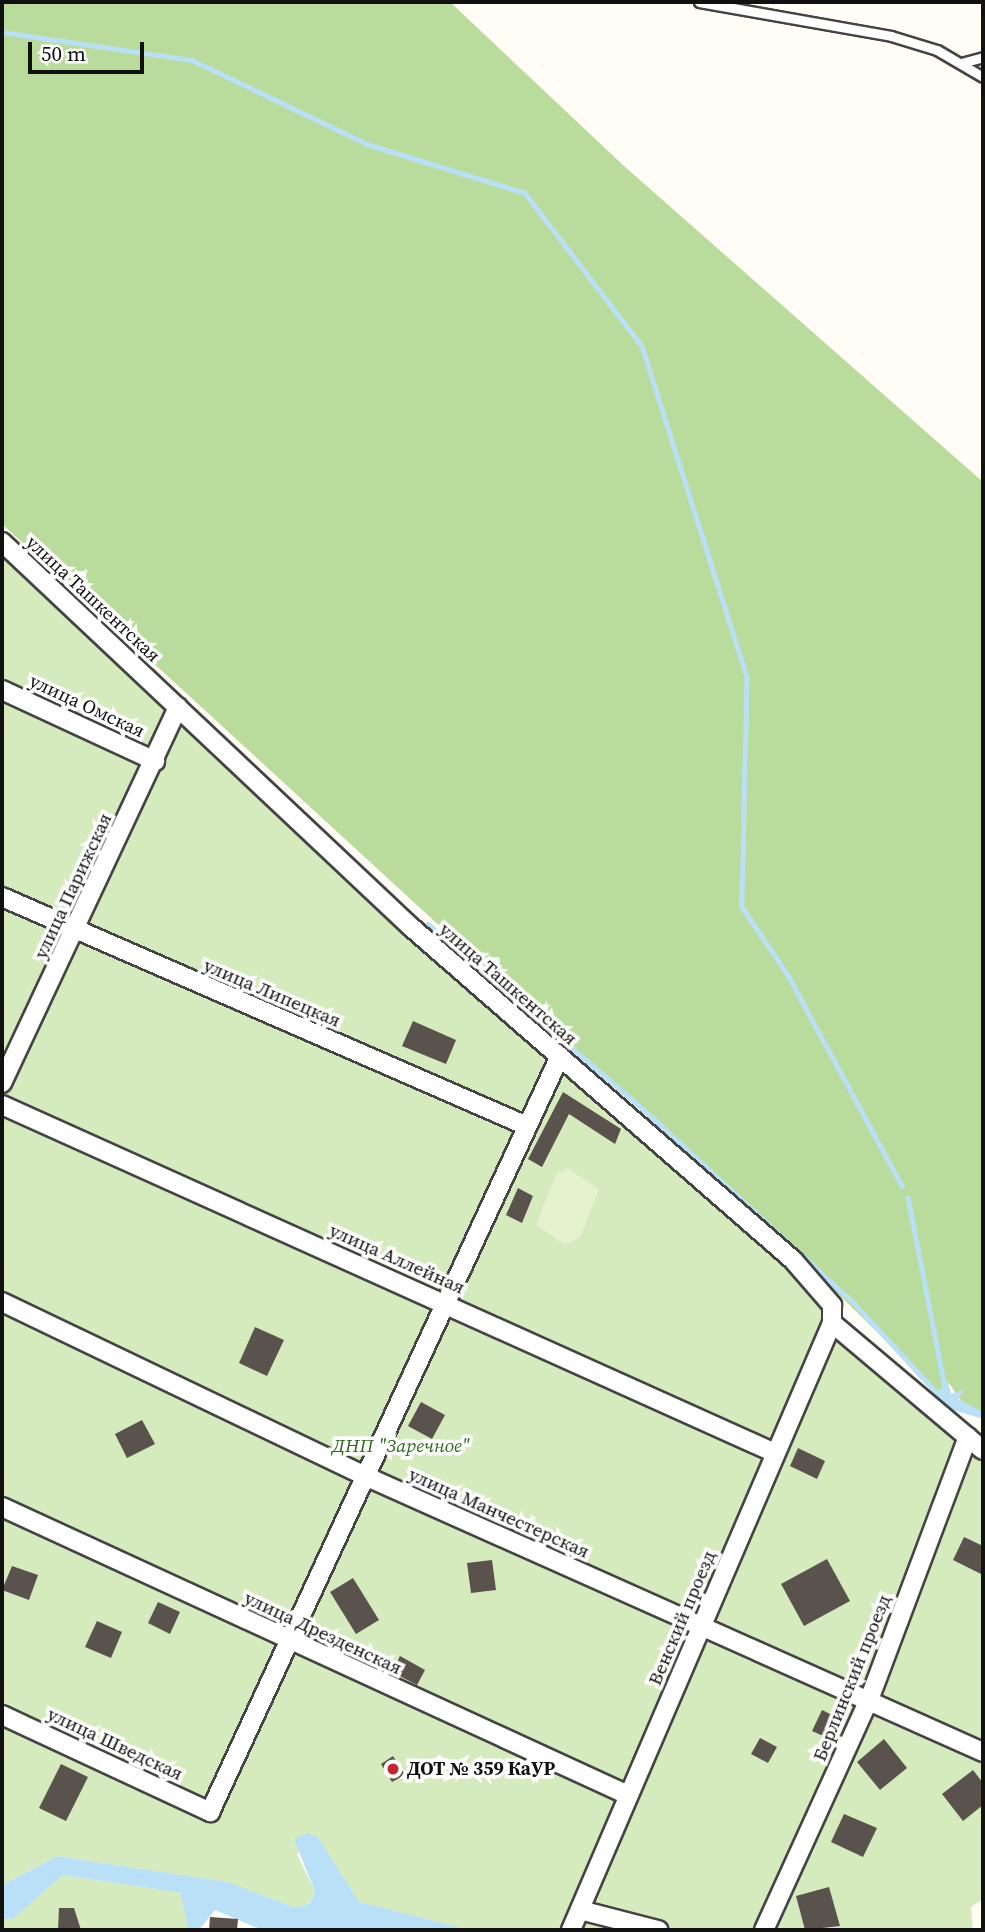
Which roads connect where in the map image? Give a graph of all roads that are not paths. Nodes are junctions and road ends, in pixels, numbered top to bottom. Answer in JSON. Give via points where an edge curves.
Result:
{"nodes":[{"id":1,"x":699,"y":2,"type":"edge"},
{"id":2,"x":983,"y":57,"type":"edge"},
{"id":3,"x":961,"y":63,"type":"junction"},
{"id":4,"x":983,"y":77,"type":"edge"},
{"id":5,"x":2,"y":542,"type":"edge"},
{"id":6,"x":2,"y":690,"type":"edge"},
{"id":7,"x":178,"y":706,"type":"junction"},
{"id":8,"x":155,"y":761,"type":"junction"},
{"id":9,"x":2,"y":897,"type":"edge"},
{"id":10,"x":75,"y":931,"type":"junction"},
{"id":11,"x":560,"y":1056,"type":"junction"},
{"id":12,"x":2,"y":1083,"type":"edge"},
{"id":13,"x":2,"y":1105,"type":"edge"},
{"id":14,"x":527,"y":1126,"type":"junction"},
{"id":15,"x":2,"y":1302,"type":"edge"},
{"id":16,"x":444,"y":1303,"type":"junction"},
{"id":17,"x":832,"y":1323,"type":"junction"},
{"id":18,"x":968,"y":1437,"type":"junction"},
{"id":19,"x":983,"y":1450,"type":"edge"},
{"id":20,"x":775,"y":1453,"type":"junction"},
{"id":21,"x":365,"y":1476,"type":"junction"},
{"id":22,"x":2,"y":1507,"type":"edge"},
{"id":23,"x":702,"y":1628,"type":"junction"},
{"id":24,"x":288,"y":1640,"type":"junction"},
{"id":25,"x":869,"y":1700,"type":"junction"},
{"id":26,"x":2,"y":1715,"type":"edge"},
{"id":27,"x":983,"y":1752,"type":"edge"},
{"id":28,"x":628,"y":1795,"type":"junction"},
{"id":29,"x":580,"y":1910,"type":"junction"},
{"id":30,"x":570,"y":1930,"type":"edge"},
{"id":31,"x":658,"y":1930,"type":"edge"},
{"id":32,"x":764,"y":1930,"type":"edge"}],
"edges":[{"from":1,"to":3,"type":"lane","via":[[858,28],[937,50]]},
{"from":2,"to":3,"type":"lane"},
{"from":3,"to":4,"type":"lane"},
{"from":5,"to":7,"type":"street","name":"улица Ташкентская"},
{"from":6,"to":8,"type":"street","name":"улица Омская"},
{"from":7,"to":8,"type":"street","name":"улица Парижская"},
{"from":7,"to":11,"type":"street","name":"улица Ташкентская"},
{"from":8,"to":10,"type":"street","name":"улица Парижская"},
{"from":9,"to":10,"type":"street","name":"улица Липецкая"},
{"from":10,"to":12,"type":"street","name":"улица Парижская"},
{"from":10,"to":14,"type":"street","name":"улица Липецкая"},
{"from":11,"to":14,"type":"street"},
{"from":11,"to":17,"type":"street","name":"улица Ташкентская","via":[[820,1286],[832,1305]]},
{"from":13,"to":16,"type":"street","name":"улица Аллейная"},
{"from":14,"to":16,"type":"street"},
{"from":15,"to":21,"type":"street","name":"улица Манчестерская"},
{"from":16,"to":20,"type":"street","name":"улица Аллейная"},
{"from":16,"to":21,"type":"street"},
{"from":17,"to":18,"type":"street"},
{"from":17,"to":20,"type":"street","name":"Венский проезд"},
{"from":18,"to":19,"type":"street"},
{"from":18,"to":25,"type":"street","name":"Берлинский проезд"},
{"from":20,"to":23,"type":"street","name":"Венский проезд"},
{"from":21,"to":23,"type":"street","name":"улица Манчестерская"},
{"from":21,"to":24,"type":"street"},
{"from":22,"to":24,"type":"street","name":"улица Дрезденская"},
{"from":23,"to":25,"type":"street","name":"улица Манчестерская"},
{"from":23,"to":28,"type":"street","name":"Венский проезд"},
{"from":24,"to":26,"type":"street","name":"улица Шведская","via":[[209,1812]]},
{"from":24,"to":28,"type":"street","name":"улица Дрезденская"},
{"from":25,"to":27,"type":"street","name":"улица Манчестерская"},
{"from":25,"to":32,"type":"street","name":"Берлинский проезд"},
{"from":28,"to":29,"type":"street","name":"Венский проезд"},
{"from":29,"to":30,"type":"street","name":"Венский проезд"},
{"from":29,"to":31,"type":"street"}]}
